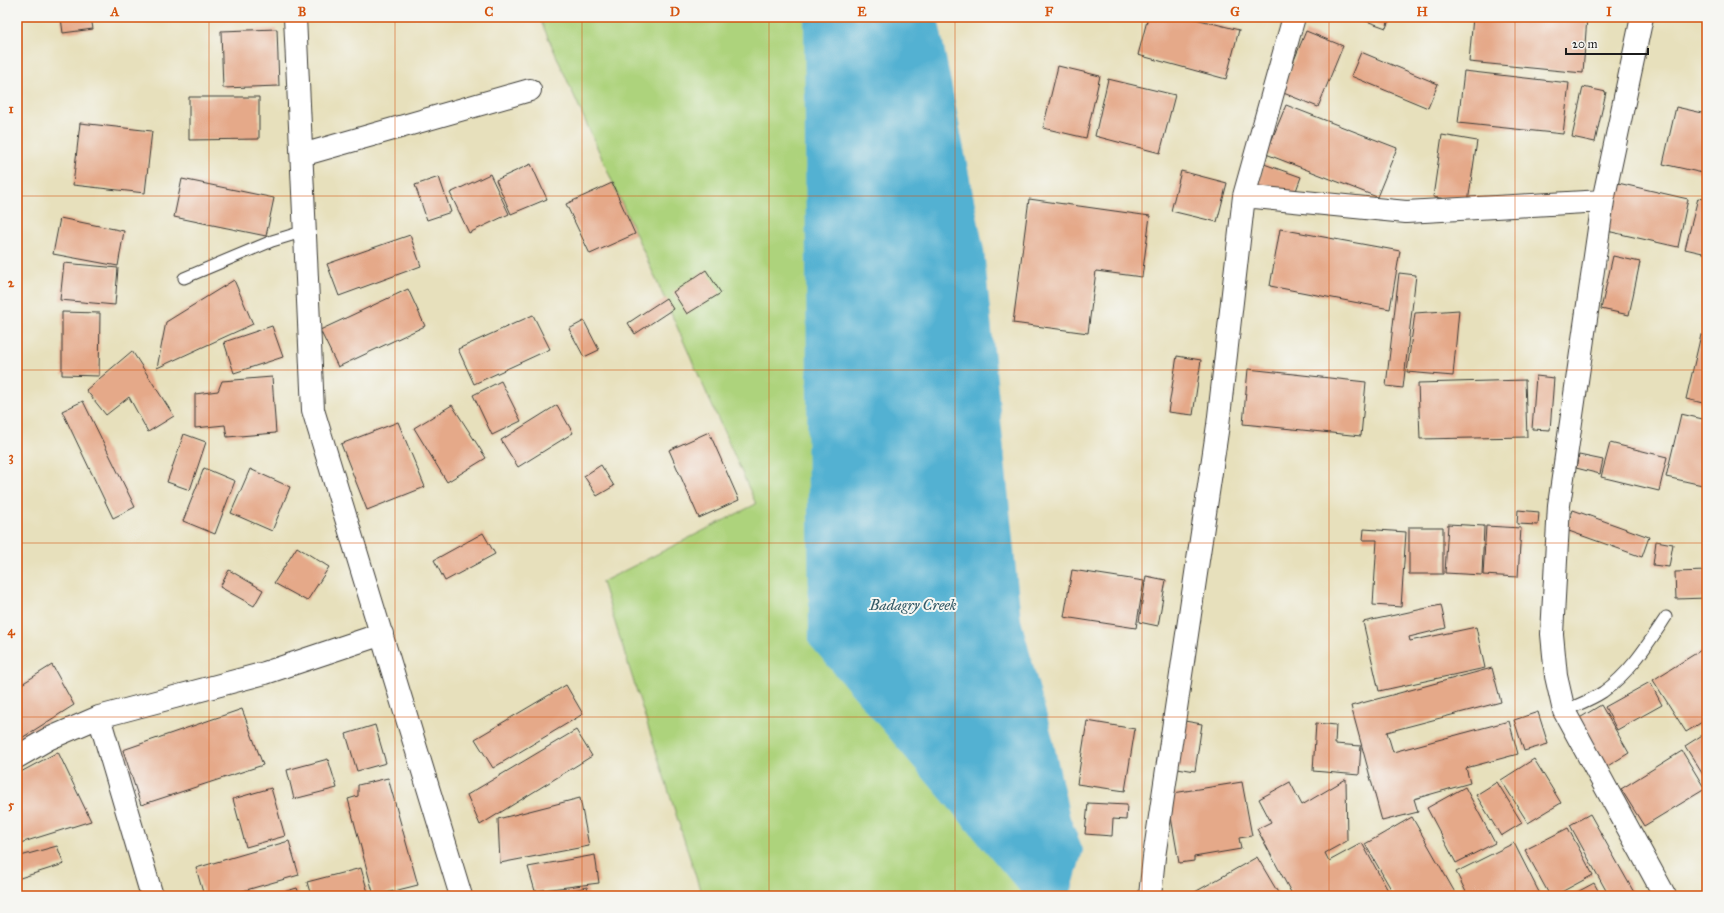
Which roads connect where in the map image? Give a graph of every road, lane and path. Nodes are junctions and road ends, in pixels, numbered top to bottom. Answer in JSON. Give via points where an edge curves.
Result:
{"nodes":[{"id":1,"x":295,"y":17,"type":"edge"},
{"id":2,"x":1294,"y":17,"type":"edge"},
{"id":3,"x":1642,"y":17,"type":"edge"},
{"id":4,"x":530,"y":90,"type":"dead end"},
{"id":5,"x":302,"y":155,"type":"junction"},
{"id":6,"x":1244,"y":196,"type":"junction"},
{"id":7,"x":1603,"y":202,"type":"junction"},
{"id":8,"x":305,"y":231,"type":"junction"},
{"id":9,"x":184,"y":278,"type":"dead end"},
{"id":10,"x":1666,"y":617,"type":"dead end"},
{"id":11,"x":382,"y":634,"type":"junction"},
{"id":12,"x":1564,"y":711,"type":"junction"},
{"id":13,"x":99,"y":717,"type":"junction"},
{"id":14,"x":17,"y":757,"type":"edge"},
{"id":15,"x":152,"y":896,"type":"edge"},
{"id":16,"x":461,"y":896,"type":"edge"},
{"id":17,"x":1150,"y":896,"type":"edge"},
{"id":18,"x":1666,"y":896,"type":"edge"}],
"edges":[{"from":1,"to":5,"type":"street"},
{"from":2,"to":6,"type":"street"},
{"from":3,"to":7,"type":"street"},
{"from":4,"to":5,"type":"street"},
{"from":5,"to":8,"type":"street"},
{"from":6,"to":7,"type":"street","via":[[1406,212]]},
{"from":6,"to":17,"type":"street","via":[[1218,425]]},
{"from":7,"to":12,"type":"street","via":[[1560,505],[1552,634],[1556,676]]},
{"from":8,"to":9,"type":"lane","via":[[272,241]]},
{"from":8,"to":11,"type":"street","via":[[313,410]]},
{"from":10,"to":12,"type":"lane","via":[[1641,654],[1614,684],[1602,693]]},
{"from":11,"to":13,"type":"street","via":[[265,673]]},
{"from":11,"to":16,"type":"street"},
{"from":12,"to":18,"type":"street"},
{"from":13,"to":14,"type":"street"},
{"from":13,"to":15,"type":"street"}]}
